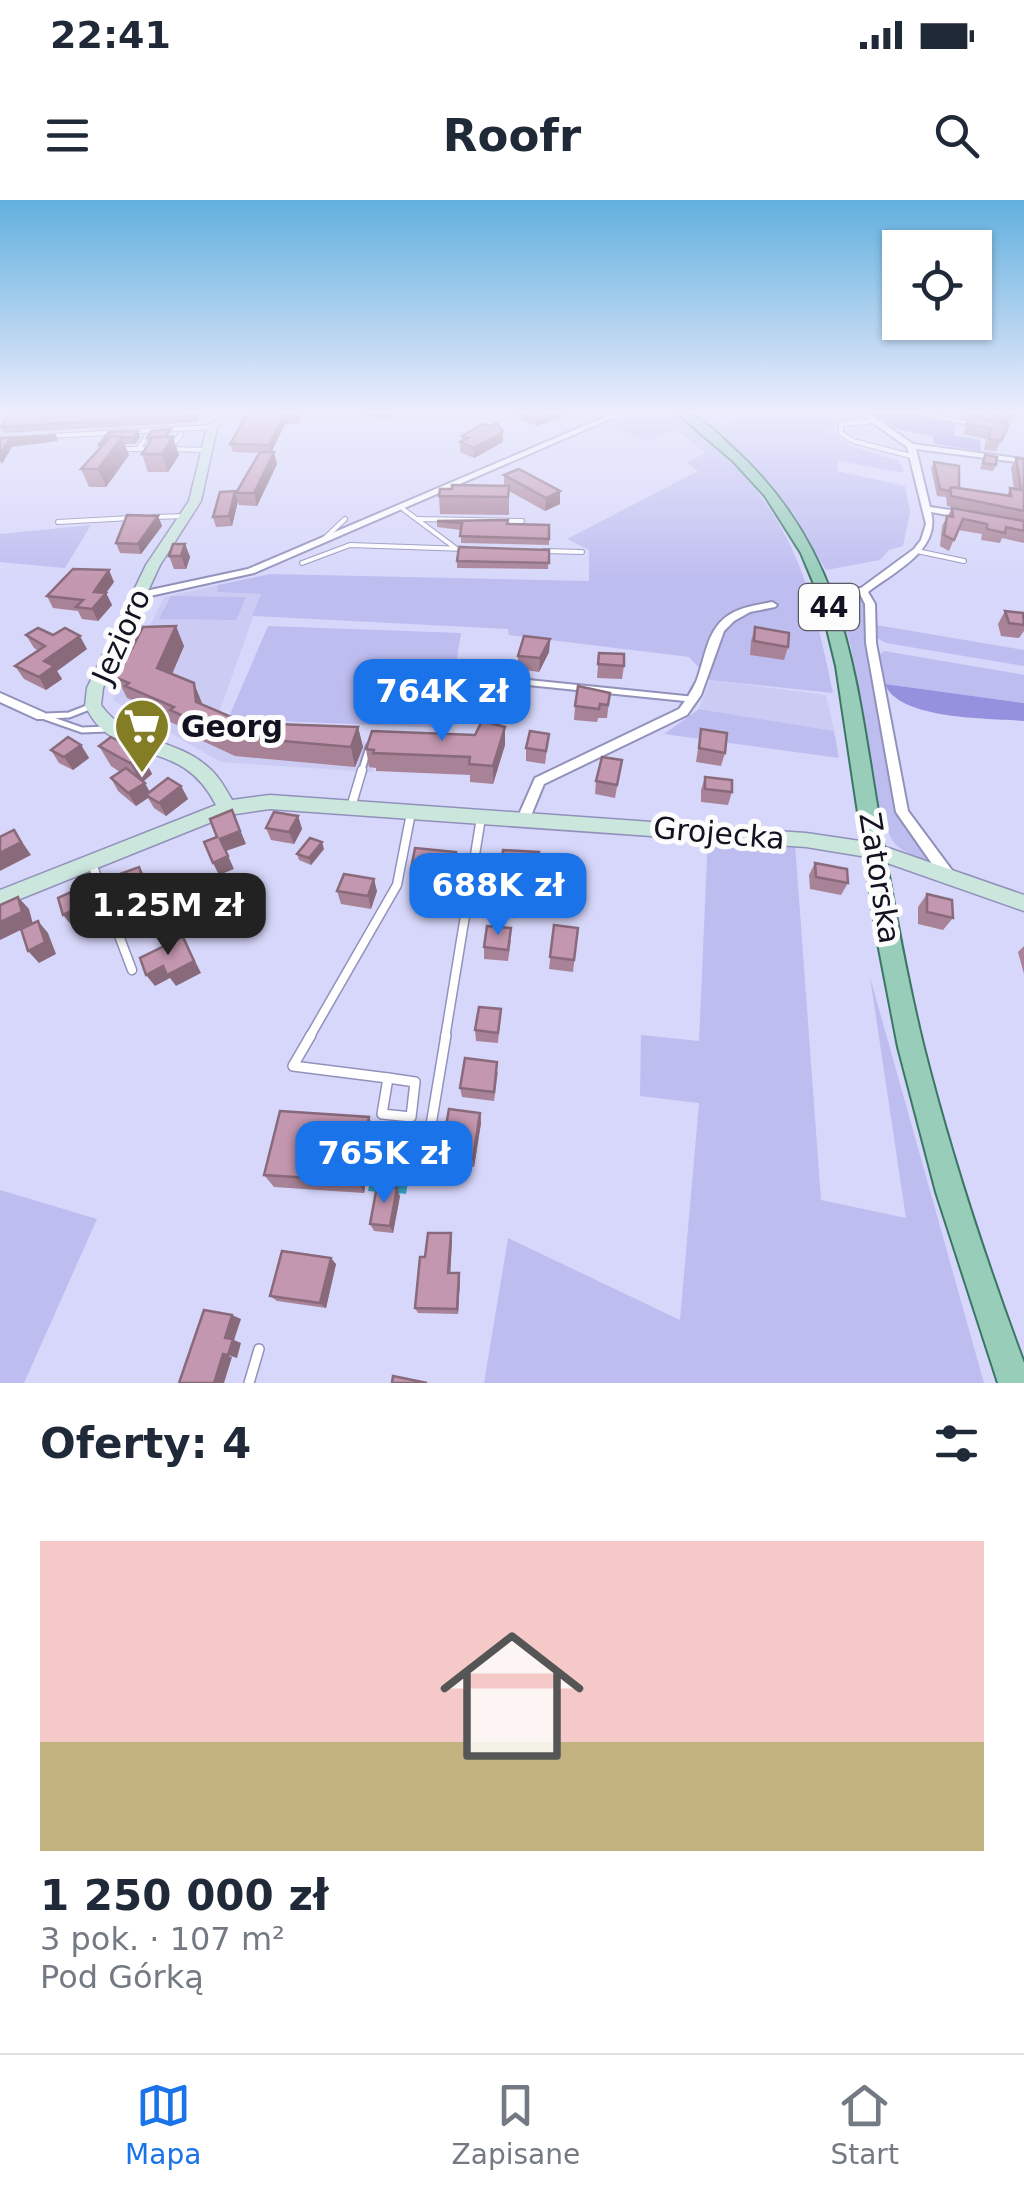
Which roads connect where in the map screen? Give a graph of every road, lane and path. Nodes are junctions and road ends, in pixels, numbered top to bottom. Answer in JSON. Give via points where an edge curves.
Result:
{"nodes":[{"id":1,"x":203,"y":468,"type":"edge"},
{"id":2,"x":495,"y":468,"type":"edge"},
{"id":3,"x":746,"y":468,"type":"edge"},
{"id":4,"x":918,"y":468,"type":"edge"},
{"id":5,"x":403,"y":509,"type":"junction"},
{"id":6,"x":927,"y":509,"type":"junction"},
{"id":7,"x":187,"y":516,"type":"junction"},
{"id":8,"x":974,"y":517,"type":"edge"},
{"id":9,"x":345,"y":519,"type":"dead end"},
{"id":10,"x":417,"y":520,"type":"junction"},
{"id":11,"x":522,"y":520,"type":"edge"},
{"id":12,"x":58,"y":522,"type":"dead end"},
{"id":13,"x":320,"y":543,"type":"junction"},
{"id":14,"x":454,"y":548,"type":"junction"},
{"id":15,"x":471,"y":549,"type":"edge"},
{"id":16,"x":526,"y":550,"type":"edge"},
{"id":17,"x":582,"y":552,"type":"dead end"},
{"id":18,"x":917,"y":552,"type":"junction"},
{"id":19,"x":964,"y":561,"type":"dead end"},
{"id":20,"x":302,"y":563,"type":"dead end"},
{"id":21,"x":824,"y":591,"type":"junction"},
{"id":22,"x":863,"y":591,"type":"junction"},
{"id":23,"x":141,"y":595,"type":"junction"},
{"id":24,"x":772,"y":606,"type":"dead end"},
{"id":25,"x":522,"y":682,"type":"dead end"},
{"id":26,"x":0,"y":697,"type":"edge"},
{"id":27,"x":694,"y":700,"type":"junction"},
{"id":28,"x":93,"y":706,"type":"junction"},
{"id":29,"x":41,"y":716,"type":"junction"},
{"id":30,"x":108,"y":728,"type":"junction"},
{"id":31,"x":371,"y":740,"type":"edge"},
{"id":32,"x":226,"y":808,"type":"junction"},
{"id":33,"x":350,"y":810,"type":"junction"},
{"id":34,"x":411,"y":814,"type":"junction"},
{"id":35,"x":481,"y":818,"type":"junction"},
{"id":36,"x":523,"y":819,"type":"junction"},
{"id":37,"x":874,"y":851,"type":"junction"},
{"id":38,"x":92,"y":861,"type":"junction"},
{"id":39,"x":949,"y":877,"type":"junction"},
{"id":40,"x":0,"y":899,"type":"edge"},
{"id":41,"x":1024,"y":903,"type":"edge"},
{"id":42,"x":132,"y":970,"type":"dead end"},
{"id":43,"x":388,"y":1078,"type":"junction"},
{"id":44,"x":424,"y":1167,"type":"dead end"},
{"id":45,"x":260,"y":1349,"type":"dead end"},
{"id":46,"x":249,"y":1383,"type":"edge"},
{"id":47,"x":1015,"y":1383,"type":"edge"}],
"edges":[{"from":1,"to":7,"type":"street","name":"Jezioro"},
{"from":2,"to":5,"type":"street"},
{"from":3,"to":21,"type":"main road","name":"Zatorska","number":"44","via":[[773,497]]},
{"from":4,"to":6,"type":"street"},
{"from":5,"to":10,"type":"lane"},
{"from":5,"to":13,"type":"street"},
{"from":6,"to":8,"type":"street"},
{"from":6,"to":18,"type":"street","via":[[930,524]]},
{"from":7,"to":12,"type":"lane"},
{"from":7,"to":23,"type":"street","name":"Jezioro"},
{"from":9,"to":13,"type":"lane"},
{"from":10,"to":11,"type":"lane"},
{"from":10,"to":14,"type":"lane"},
{"from":13,"to":23,"type":"street","via":[[251,572]]},
{"from":14,"to":15,"type":"lane"},
{"from":14,"to":20,"type":"lane","via":[[350,545]]},
{"from":16,"to":17,"type":"lane"},
{"from":18,"to":19,"type":"lane"},
{"from":18,"to":22,"type":"street"},
{"from":21,"to":22,"type":"street"},
{"from":21,"to":37,"type":"main road","name":"Zatorska","number":"44","via":[[840,642]]},
{"from":22,"to":39,"type":"street","via":[[902,812]]},
{"from":23,"to":28,"type":"street","name":"Jezioro","via":[[95,688]]},
{"from":24,"to":27,"type":"street","via":[[728,618]]},
{"from":25,"to":27,"type":"lane"},
{"from":26,"to":29,"type":"street"},
{"from":27,"to":36,"type":"street","via":[[683,712],[539,781]]},
{"from":28,"to":29,"type":"lane"},
{"from":28,"to":30,"type":"street","name":"Jezioro"},
{"from":29,"to":30,"type":"lane","via":[[82,730]]},
{"from":30,"to":32,"type":"street","name":"Jezioro","via":[[189,759],[218,783]]},
{"from":31,"to":33,"type":"lane"},
{"from":32,"to":33,"type":"street","name":"Grojecka","via":[[270,802]]},
{"from":32,"to":38,"type":"street","name":"Grojecka"},
{"from":33,"to":34,"type":"street","name":"Grojecka"},
{"from":34,"to":35,"type":"street","name":"Grojecka"},
{"from":34,"to":43,"type":"lane","via":[[397,884],[293,1066]]},
{"from":35,"to":36,"type":"street","name":"Grojecka"},
{"from":35,"to":44,"type":"lane"},
{"from":36,"to":37,"type":"street","name":"Grojecka","via":[[748,834]]},
{"from":37,"to":39,"type":"street","name":"Grojecka"},
{"from":37,"to":47,"type":"main road","name":"Zatorska","number":"44","via":[[929,1119]]},
{"from":38,"to":40,"type":"street","name":"Grojecka"},
{"from":38,"to":42,"type":"lane"},
{"from":39,"to":41,"type":"street","name":"Grojecka"},
{"from":43,"to":43,"type":"lane","via":[[382,1114],[411,1117],[415,1082]]},
{"from":45,"to":46,"type":"lane"}]}
